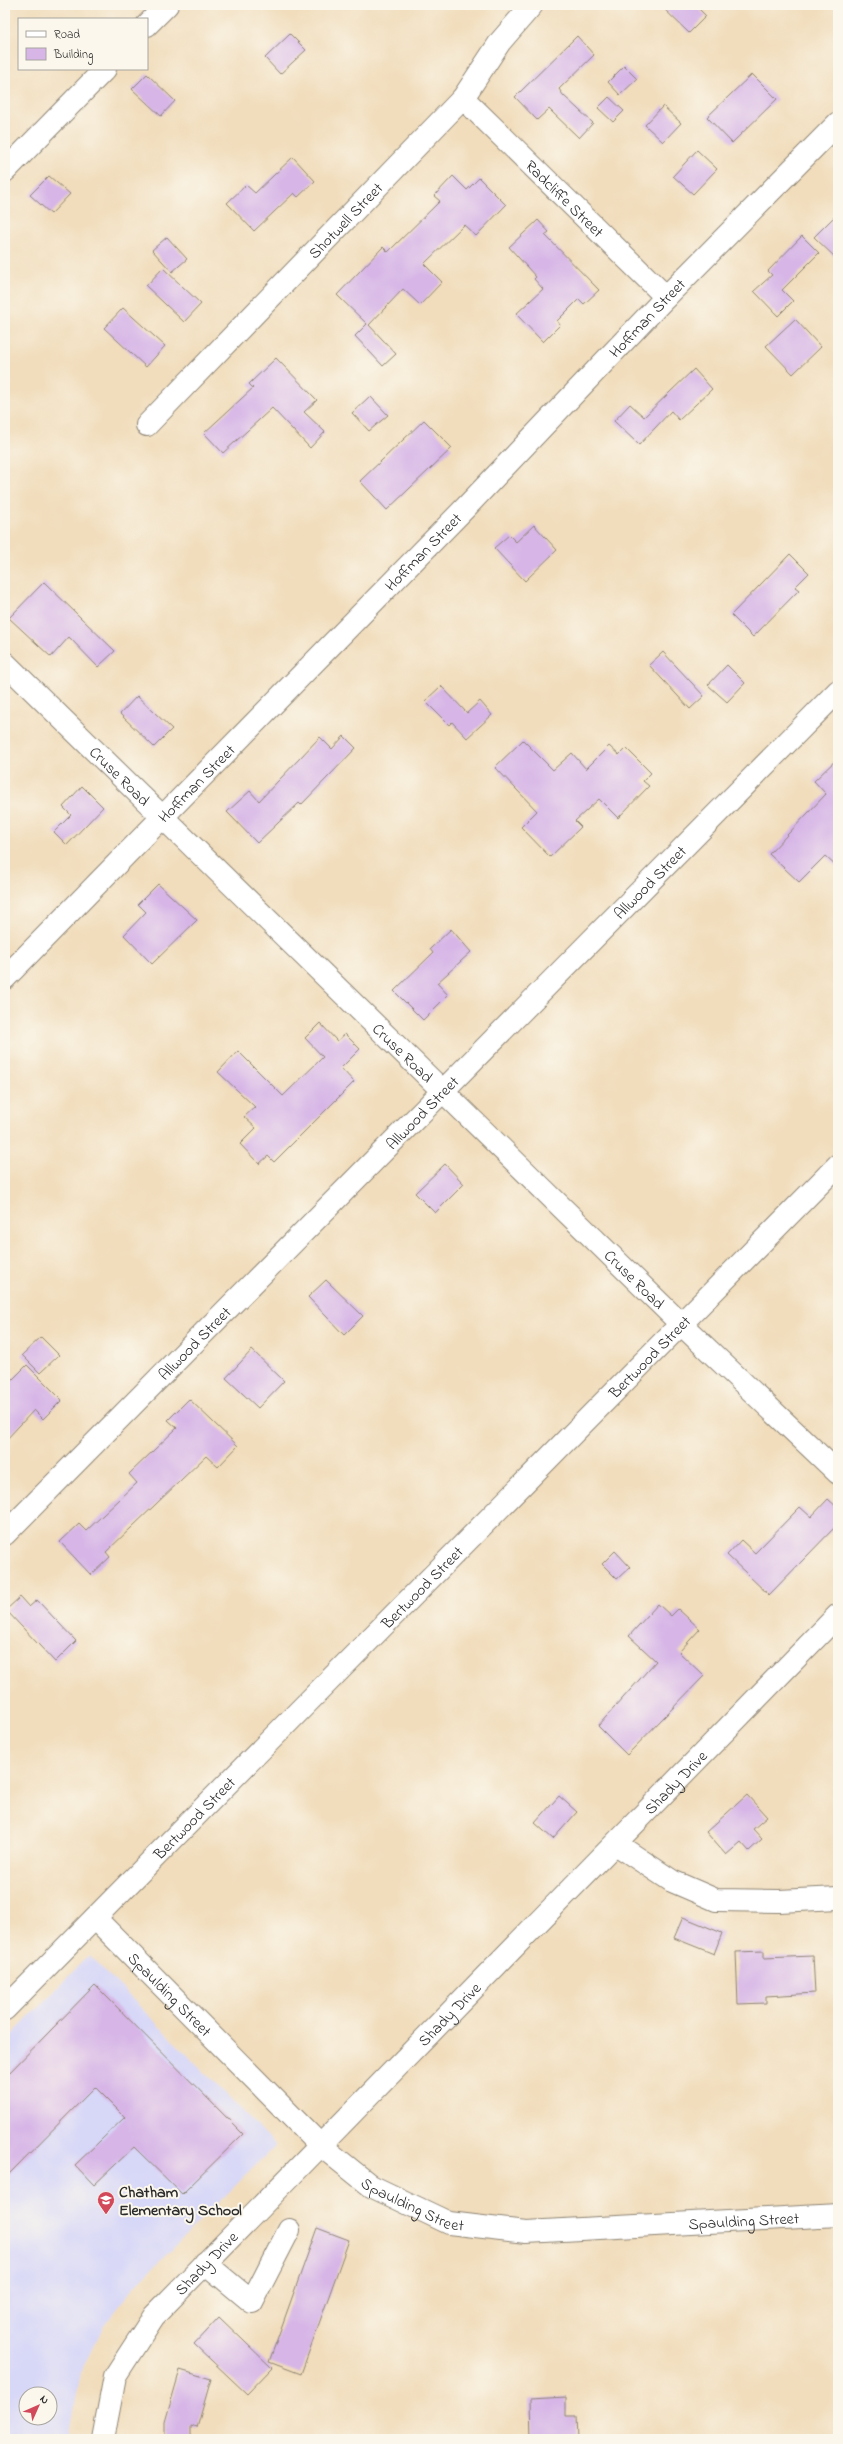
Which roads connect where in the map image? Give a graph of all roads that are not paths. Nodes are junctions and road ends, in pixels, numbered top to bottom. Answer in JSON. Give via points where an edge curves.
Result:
{"nodes":[{"id":1,"x":167,"y":5,"type":"edge"},
{"id":2,"x":532,"y":5,"type":"edge"},
{"id":3,"x":148,"y":24,"type":"edge"},
{"id":4,"x":104,"y":70,"type":"edge"},
{"id":5,"x":463,"y":98,"type":"junction"},
{"id":6,"x":838,"y":123,"type":"edge"},
{"id":7,"x":5,"y":171,"type":"edge"},
{"id":8,"x":666,"y":297,"type":"junction"},
{"id":9,"x":147,"y":425,"type":"dead end"},
{"id":10,"x":5,"y":663,"type":"edge"},
{"id":11,"x":838,"y":691,"type":"edge"},
{"id":12,"x":162,"y":817,"type":"junction"},
{"id":13,"x":5,"y":978,"type":"edge"},
{"id":14,"x":444,"y":1092,"type":"junction"},
{"id":15,"x":838,"y":1165,"type":"edge"},
{"id":16,"x":681,"y":1324,"type":"junction"},
{"id":17,"x":838,"y":1473,"type":"edge"},
{"id":18,"x":5,"y":1534,"type":"edge"},
{"id":19,"x":838,"y":1615,"type":"edge"},
{"id":20,"x":616,"y":1844,"type":"junction"},
{"id":21,"x":838,"y":1898,"type":"edge"},
{"id":22,"x":95,"y":1918,"type":"junction"},
{"id":23,"x":5,"y":2009,"type":"edge"},
{"id":24,"x":320,"y":2145,"type":"junction"},
{"id":25,"x":838,"y":2214,"type":"edge"},
{"id":26,"x":289,"y":2230,"type":"dead end"},
{"id":27,"x":205,"y":2263,"type":"junction"},
{"id":28,"x":103,"y":2439,"type":"edge"}],
"edges":[{"from":1,"to":3,"type":"street"},
{"from":2,"to":5,"type":"street","name":"Shotwell Street","via":[[500,42]]},
{"from":4,"to":7,"type":"street"},
{"from":5,"to":8,"type":"street","name":"Radcliffe Street"},
{"from":5,"to":9,"type":"street","name":"Shotwell Street"},
{"from":6,"to":8,"type":"street","name":"Hoffman Street"},
{"from":8,"to":12,"type":"street","name":"Hoffman Street","via":[[469,504]]},
{"from":10,"to":12,"type":"street","name":"Cruse Road"},
{"from":11,"to":14,"type":"street","name":"Allwood Street"},
{"from":12,"to":13,"type":"street","name":"Hoffman Street"},
{"from":12,"to":14,"type":"street","name":"Cruse Road"},
{"from":14,"to":16,"type":"street","name":"Cruse Road"},
{"from":14,"to":18,"type":"street","name":"Allwood Street"},
{"from":15,"to":16,"type":"street","name":"Bertwood Street"},
{"from":16,"to":17,"type":"street","name":"Cruse Road"},
{"from":16,"to":22,"type":"street","name":"Bertwood Street"},
{"from":19,"to":20,"type":"street","name":"Shady Drive"},
{"from":20,"to":21,"type":"street","via":[[672,1880],[716,1900],[779,1901]]},
{"from":20,"to":24,"type":"street","name":"Shady Drive"},
{"from":22,"to":23,"type":"street","name":"Bertwood Street"},
{"from":22,"to":24,"type":"street","name":"Spaulding Street"},
{"from":24,"to":25,"type":"street","name":"Spaulding Street","via":[[371,2186],[449,2224],[526,2232]]},
{"from":24,"to":27,"type":"street","name":"Shady Drive"},
{"from":26,"to":27,"type":"street","via":[[252,2302]]},
{"from":27,"to":28,"type":"street","name":"Shady Drive","via":[[154,2316],[115,2376]]}]}
